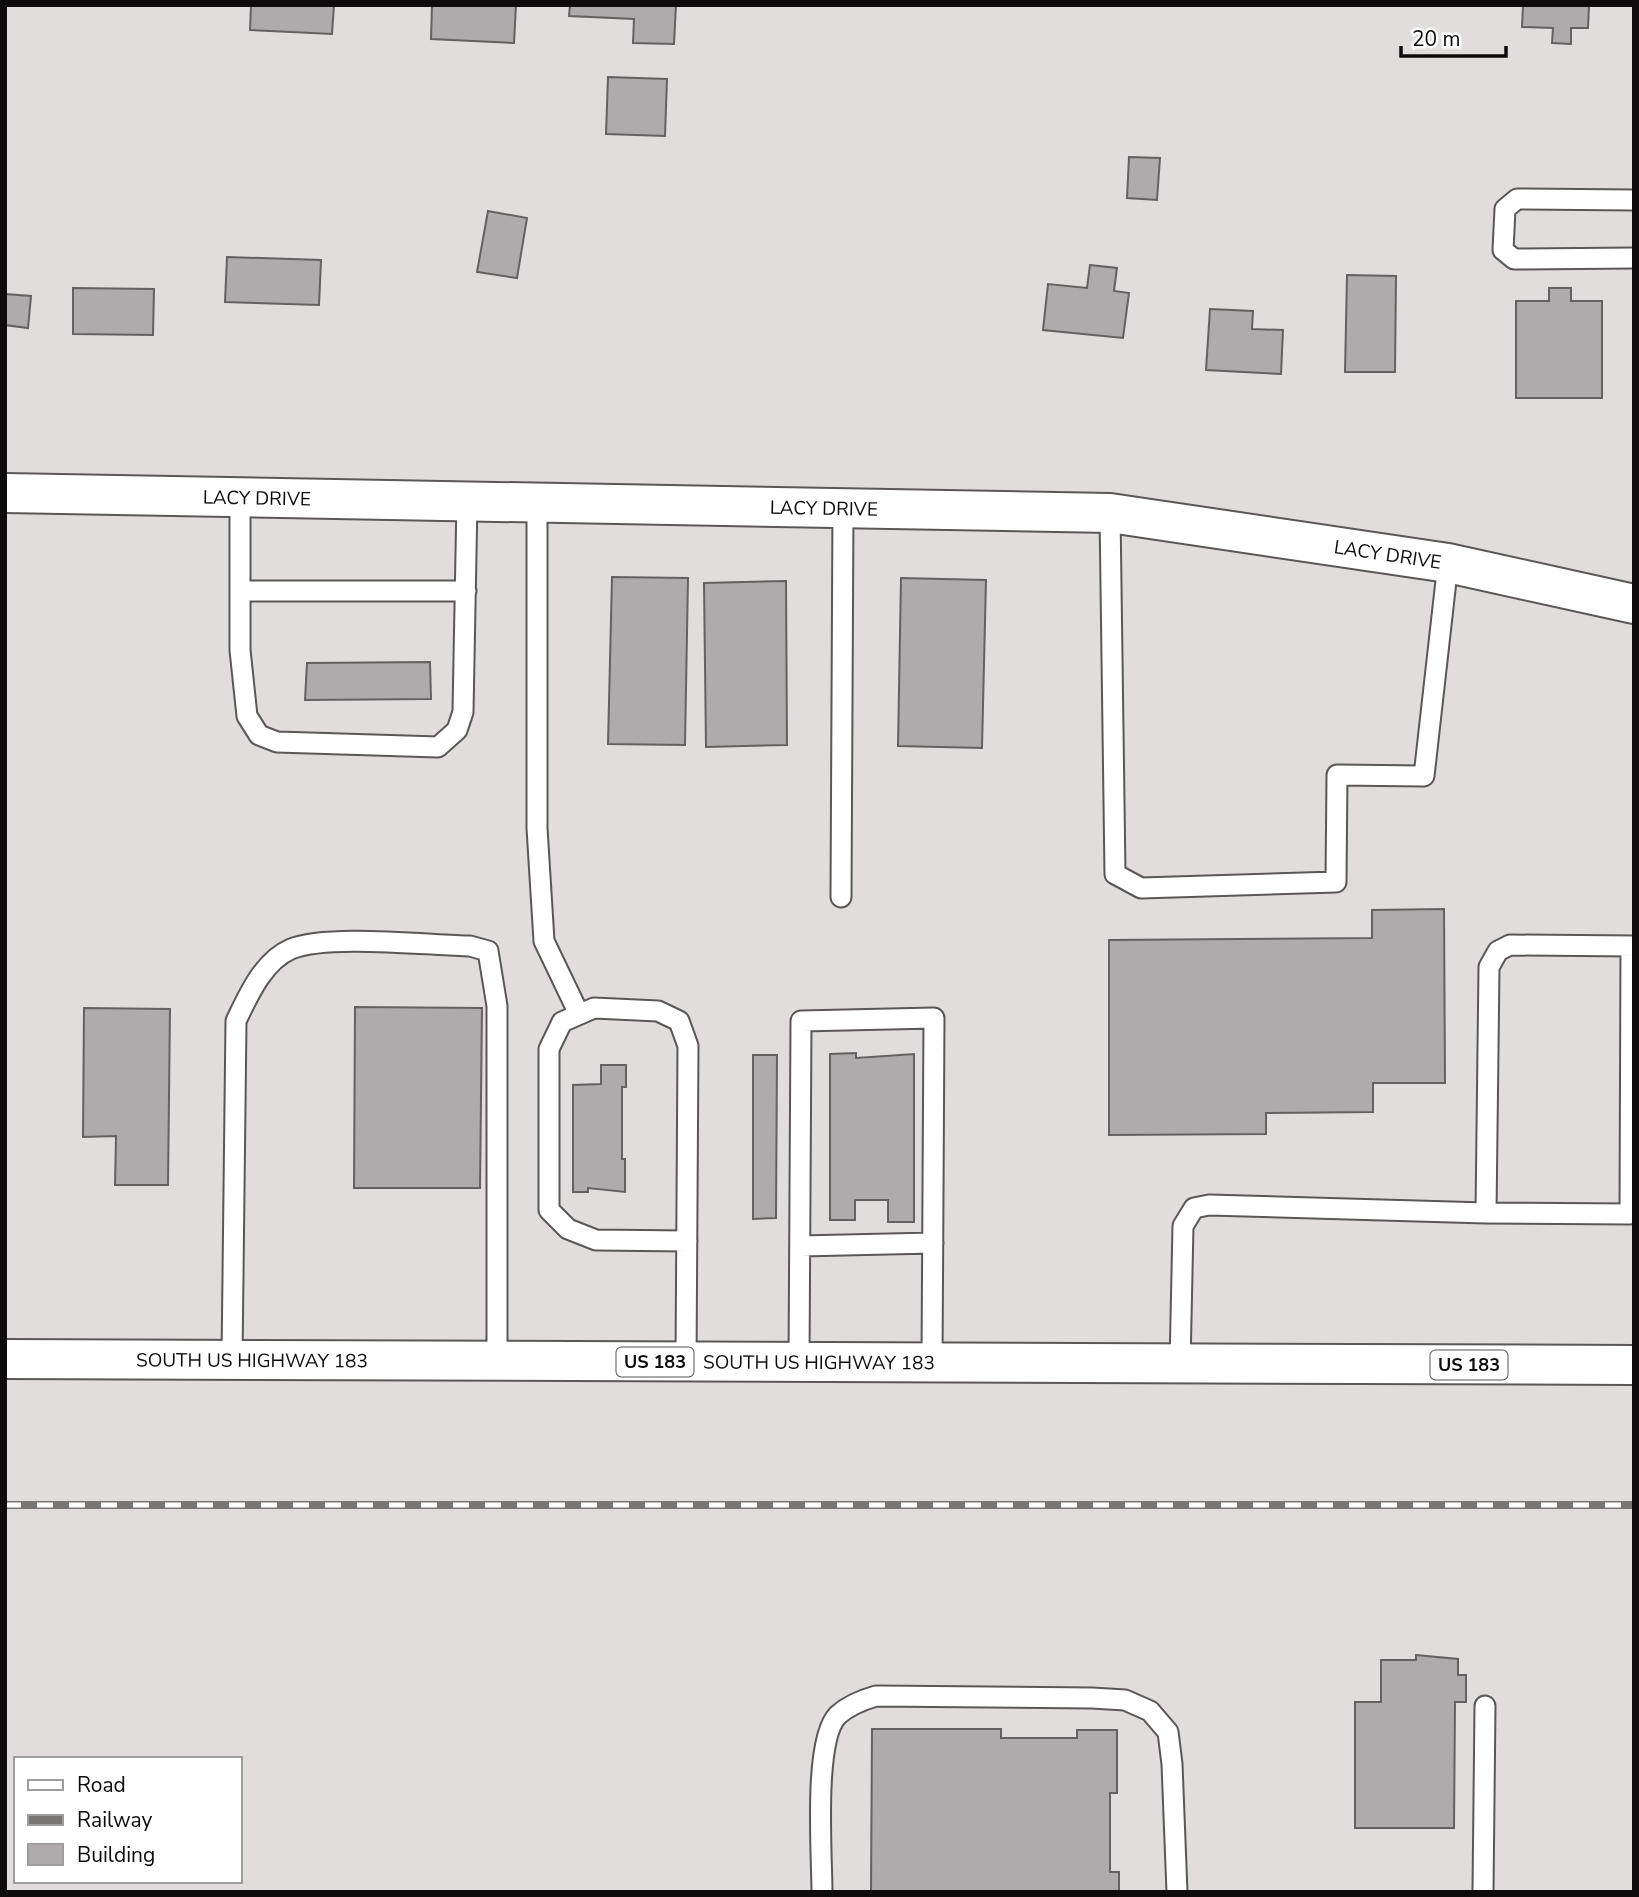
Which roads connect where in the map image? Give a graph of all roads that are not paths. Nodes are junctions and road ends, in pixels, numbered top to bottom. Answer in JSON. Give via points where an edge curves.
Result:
{"nodes":[{"id":1,"x":1634,"y":200,"type":"edge"},
{"id":2,"x":1634,"y":258,"type":"edge"},
{"id":3,"x":5,"y":493,"type":"edge"},
{"id":4,"x":240,"y":497,"type":"junction"},
{"id":5,"x":467,"y":501,"type":"junction"},
{"id":6,"x":537,"y":503,"type":"junction"},
{"id":7,"x":843,"y":508,"type":"junction"},
{"id":8,"x":1111,"y":513,"type":"junction"},
{"id":9,"x":1448,"y":563,"type":"junction"},
{"id":10,"x":240,"y":591,"type":"junction"},
{"id":11,"x":466,"y":591,"type":"junction"},
{"id":12,"x":1634,"y":604,"type":"edge"},
{"id":13,"x":841,"y":897,"type":"dead end"},
{"id":14,"x":1632,"y":946,"type":"edge"},
{"id":15,"x":579,"y":1014,"type":"junction"},
{"id":16,"x":1486,"y":1213,"type":"junction"},
{"id":17,"x":687,"y":1241,"type":"junction"},
{"id":18,"x":933,"y":1243,"type":"junction"},
{"id":19,"x":800,"y":1246,"type":"junction"},
{"id":20,"x":5,"y":1359,"type":"edge"},
{"id":21,"x":232,"y":1360,"type":"junction"},
{"id":22,"x":497,"y":1361,"type":"junction"},
{"id":23,"x":686,"y":1362,"type":"junction"},
{"id":24,"x":799,"y":1363,"type":"junction"},
{"id":25,"x":932,"y":1363,"type":"junction"},
{"id":26,"x":1180,"y":1365,"type":"junction"},
{"id":27,"x":1634,"y":1365,"type":"edge"},
{"id":28,"x":1485,"y":1706,"type":"dead end"},
{"id":29,"x":822,"y":1892,"type":"edge"},
{"id":30,"x":1177,"y":1892,"type":"edge"},
{"id":31,"x":1483,"y":1892,"type":"edge"}],
"edges":[{"from":1,"to":2,"type":"lane","via":[[1517,200],[1505,209],[1503,250],[1514,259]]},
{"from":3,"to":4,"type":"street","name":"LACY DRIVE"},
{"from":4,"to":5,"type":"street","name":"LACY DRIVE"},
{"from":4,"to":10,"type":"lane"},
{"from":5,"to":6,"type":"street","name":"LACY DRIVE"},
{"from":5,"to":11,"type":"lane"},
{"from":6,"to":7,"type":"street","name":"LACY DRIVE"},
{"from":6,"to":15,"type":"lane","via":[[537,828],[544,940]]},
{"from":7,"to":8,"type":"street","name":"LACY DRIVE"},
{"from":7,"to":13,"type":"lane"},
{"from":8,"to":9,"type":"street","name":"LACY DRIVE"},
{"from":8,"to":9,"type":"lane","via":[[1115,874],[1141,888],[1336,882],[1337,775],[1424,776]]},
{"from":9,"to":12,"type":"street","name":"LACY DRIVE"},
{"from":10,"to":11,"type":"lane"},
{"from":10,"to":11,"type":"lane","via":[[247,716],[258,735],[276,742],[438,747],[457,730],[463,712]]},
{"from":14,"to":16,"type":"lane","via":[[1510,945],[1498,951],[1489,967]]},
{"from":14,"to":16,"type":"lane","via":[[1630,1214]]},
{"from":15,"to":17,"type":"lane","via":[[594,1008],[657,1011],[679,1021],[688,1046]]},
{"from":15,"to":17,"type":"lane","via":[[562,1021],[549,1049],[549,1210],[568,1229],[596,1240]]},
{"from":16,"to":26,"type":"lane","via":[[1194,1208],[1183,1226]]},
{"from":17,"to":23,"type":"lane"},
{"from":18,"to":19,"type":"lane"},
{"from":18,"to":19,"type":"lane","via":[[934,1018],[801,1021]]},
{"from":18,"to":25,"type":"lane"},
{"from":19,"to":24,"type":"lane"},
{"from":20,"to":21,"type":"street","name":"SOUTH US HIGHWAY 183","number":"US 183"},
{"from":21,"to":22,"type":"street","name":"SOUTH US HIGHWAY 183","number":"US 183"},
{"from":21,"to":22,"type":"lane","via":[[236,1021],[255,981],[289,950],[329,942],[470,946],[488,951],[497,1006]]},
{"from":22,"to":23,"type":"street","name":"SOUTH US HIGHWAY 183","number":"US 183"},
{"from":23,"to":24,"type":"street","name":"SOUTH US HIGHWAY 183","number":"US 183"},
{"from":24,"to":25,"type":"street","name":"SOUTH US HIGHWAY 183","number":"US 183"},
{"from":25,"to":26,"type":"street","name":"SOUTH US HIGHWAY 183","number":"US 183"},
{"from":26,"to":27,"type":"street","name":"SOUTH US HIGHWAY 183","number":"US 183"},
{"from":28,"to":31,"type":"lane"},
{"from":29,"to":30,"type":"lane","via":[[825,1740],[836,1717],[855,1703],[876,1696],[1092,1698],[1125,1700],[1150,1711],[1168,1732]]}]}
